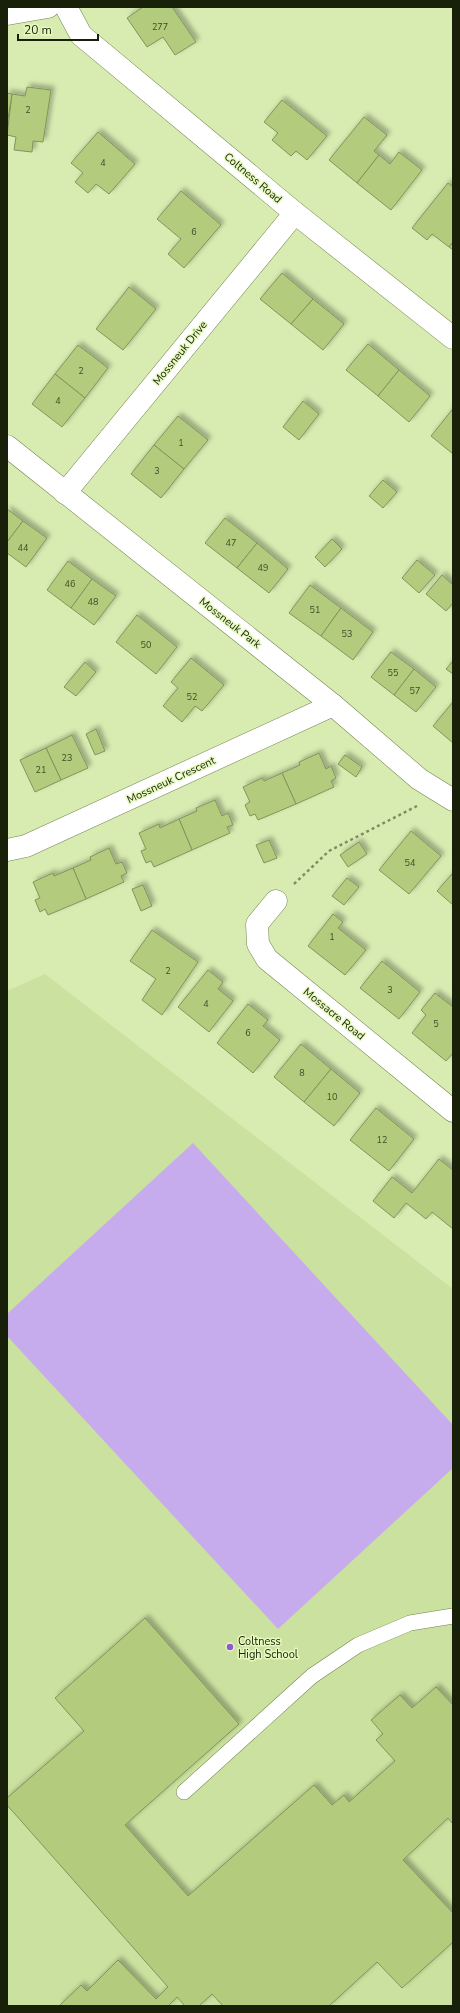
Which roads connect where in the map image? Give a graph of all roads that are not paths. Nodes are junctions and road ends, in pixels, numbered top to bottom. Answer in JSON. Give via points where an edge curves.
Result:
{"nodes":[{"id":1,"x":48,"y":7,"type":"edge"},
{"id":2,"x":66,"y":7,"type":"edge"},
{"id":3,"x":7,"y":14,"type":"edge"},
{"id":4,"x":295,"y":213,"type":"junction"},
{"id":5,"x":453,"y":338,"type":"edge"},
{"id":6,"x":7,"y":446,"type":"edge"},
{"id":7,"x":65,"y":492,"type":"junction"},
{"id":8,"x":333,"y":705,"type":"junction"},
{"id":9,"x":447,"y":797,"type":"edge"},
{"id":10,"x":7,"y":850,"type":"edge"},
{"id":11,"x":276,"y":901,"type":"road end"},
{"id":12,"x":453,"y":1111,"type":"edge"},
{"id":13,"x":453,"y":1616,"type":"edge"},
{"id":14,"x":184,"y":1792,"type":"dead end"}],
"edges":[{"from":1,"to":3,"type":"street"},
{"from":2,"to":4,"type":"street","name":"Coltness Road","via":[[81,35]]},
{"from":4,"to":5,"type":"street","name":"Coltness Road"},
{"from":4,"to":7,"type":"street","name":"Mossneuk Drive"},
{"from":6,"to":7,"type":"street","name":"Mossneuk Park"},
{"from":7,"to":8,"type":"street","name":"Mossneuk Park"},
{"from":8,"to":9,"type":"street","name":"Mossneuk Park","via":[[419,779]]},
{"from":8,"to":10,"type":"street","name":"Mossneuk Crescent","via":[[26,846]]},
{"from":11,"to":12,"type":"street","name":"Mossacre Road","via":[[257,924],[258,944],[267,959]]},
{"from":13,"to":14,"type":"lane","via":[[410,1623],[358,1645],[312,1676]]}]}
